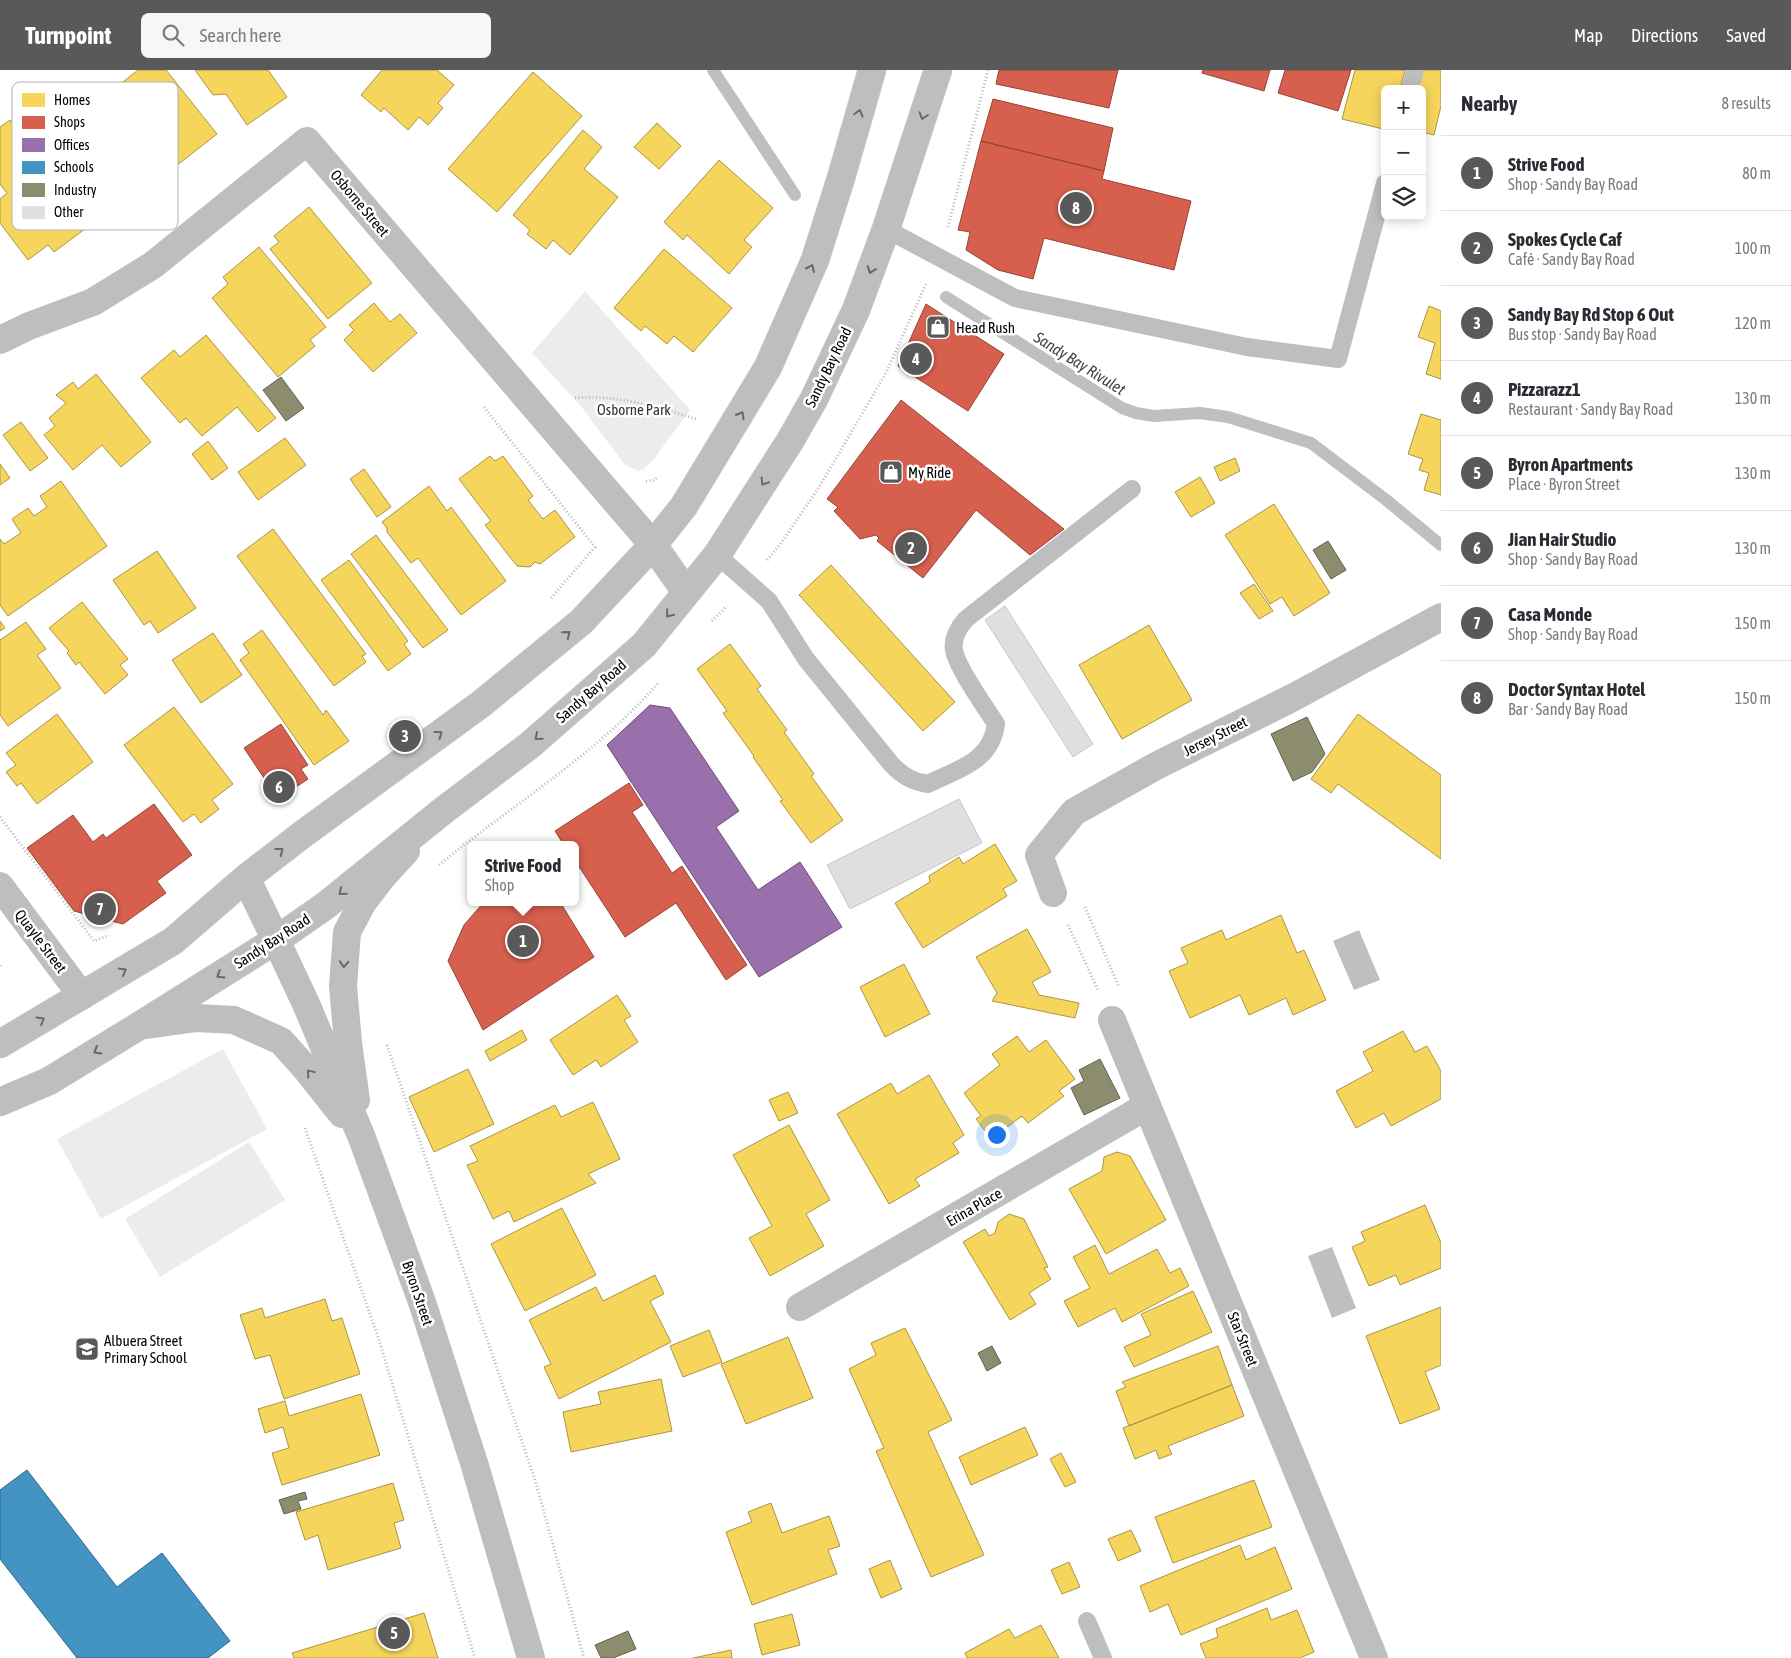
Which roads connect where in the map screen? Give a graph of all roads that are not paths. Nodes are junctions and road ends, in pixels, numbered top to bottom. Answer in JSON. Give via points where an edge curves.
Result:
{"nodes":[{"id":1,"x":872,"y":70,"type":"edge"},
{"id":2,"x":938,"y":70,"type":"edge"},
{"id":3,"x":1415,"y":70,"type":"edge"},
{"id":4,"x":1411,"y":85,"type":"edge"},
{"id":5,"x":1381,"y":198,"type":"edge"},
{"id":6,"x":886,"y":229,"type":"junction"},
{"id":7,"x":0,"y":340,"type":"edge"},
{"id":8,"x":1132,"y":489,"type":"dead end"},
{"id":9,"x":653,"y":545,"type":"junction"},
{"id":10,"x":717,"y":554,"type":"junction"},
{"id":11,"x":686,"y":592,"type":"junction"},
{"id":12,"x":1441,"y":617,"type":"edge"},
{"id":13,"x":444,"y":810,"type":"junction"},
{"id":14,"x":246,"y":878,"type":"junction"},
{"id":15,"x":0,"y":886,"type":"edge"},
{"id":16,"x":1052,"y":893,"type":"road end"},
{"id":17,"x":276,"y":940,"type":"junction"},
{"id":18,"x":82,"y":996,"type":"junction"},
{"id":19,"x":1112,"y":1020,"type":"road end"},
{"id":20,"x":139,"y":1026,"type":"junction"},
{"id":21,"x":0,"y":1044,"type":"edge"},
{"id":22,"x":0,"y":1102,"type":"edge"},
{"id":23,"x":1147,"y":1106,"type":"junction"},
{"id":24,"x":362,"y":1138,"type":"junction"},
{"id":25,"x":800,"y":1307,"type":"dead end"},
{"id":26,"x":1087,"y":1621,"type":"dead end"},
{"id":27,"x":531,"y":1658,"type":"edge"},
{"id":28,"x":1103,"y":1658,"type":"edge"},
{"id":29,"x":1374,"y":1658,"type":"edge"}],
"edges":[{"from":9,"to":1,"type":"street","one_way":true,"via":[[684,506],[768,367],[815,260]]},
{"from":2,"to":6,"type":"street","name":"Sandy Bay Road","one_way":true},
{"from":3,"to":4,"type":"lane"},
{"from":5,"to":6,"type":"lane","via":[[1338,359],[1246,347],[1015,298]]},
{"from":6,"to":10,"type":"street","name":"Sandy Bay Road","one_way":true,"via":[[856,310],[814,399]]},
{"from":7,"to":9,"type":"street","name":"Osborne Street","via":[[93,302],[153,265],[307,141]]},
{"from":8,"to":10,"type":"lane","via":[[958,628],[954,638],[958,662],[996,724],[991,744],[982,755],[928,784],[900,774],[806,659],[769,601]]},
{"from":9,"to":11,"type":"street","name":"Osborne Street"},
{"from":14,"to":9,"type":"street","one_way":true,"via":[[481,704],[581,622]]},
{"from":10,"to":11,"type":"street","name":"Sandy Bay Road"},
{"from":11,"to":13,"type":"street","name":"Sandy Bay Road","one_way":true,"via":[[644,645],[530,745]]},
{"from":12,"to":16,"type":"street","name":"Jersey Street","via":[[1074,812],[1039,855]]},
{"from":13,"to":17,"type":"street","name":"Sandy Bay Road","one_way":true,"via":[[325,906]]},
{"from":13,"to":24,"type":"street","one_way":true,"via":[[383,876],[363,902],[347,932],[343,986]]},
{"from":14,"to":17,"type":"street","name":"Byron Street"},
{"from":18,"to":14,"type":"street","one_way":true,"via":[[173,941]]},
{"from":15,"to":18,"type":"street","name":"Quayle Street"},
{"from":17,"to":20,"type":"street","name":"Sandy Bay Road","one_way":true},
{"from":17,"to":24,"type":"street","name":"Byron Street"},
{"from":21,"to":18,"type":"street","one_way":true},
{"from":19,"to":23,"type":"street","name":"Star Street"},
{"from":20,"to":22,"type":"street","name":"Sandy Bay Road","one_way":true,"via":[[49,1080]]},
{"from":24,"to":20,"type":"street","one_way":true,"via":[[281,1041],[234,1020],[197,1018]]},
{"from":23,"to":25,"type":"street","name":"Erina Place"},
{"from":23,"to":29,"type":"street","name":"Star Street"},
{"from":24,"to":27,"type":"street","name":"Byron Street","via":[[422,1302],[475,1466]]},
{"from":26,"to":28,"type":"lane"}]}
